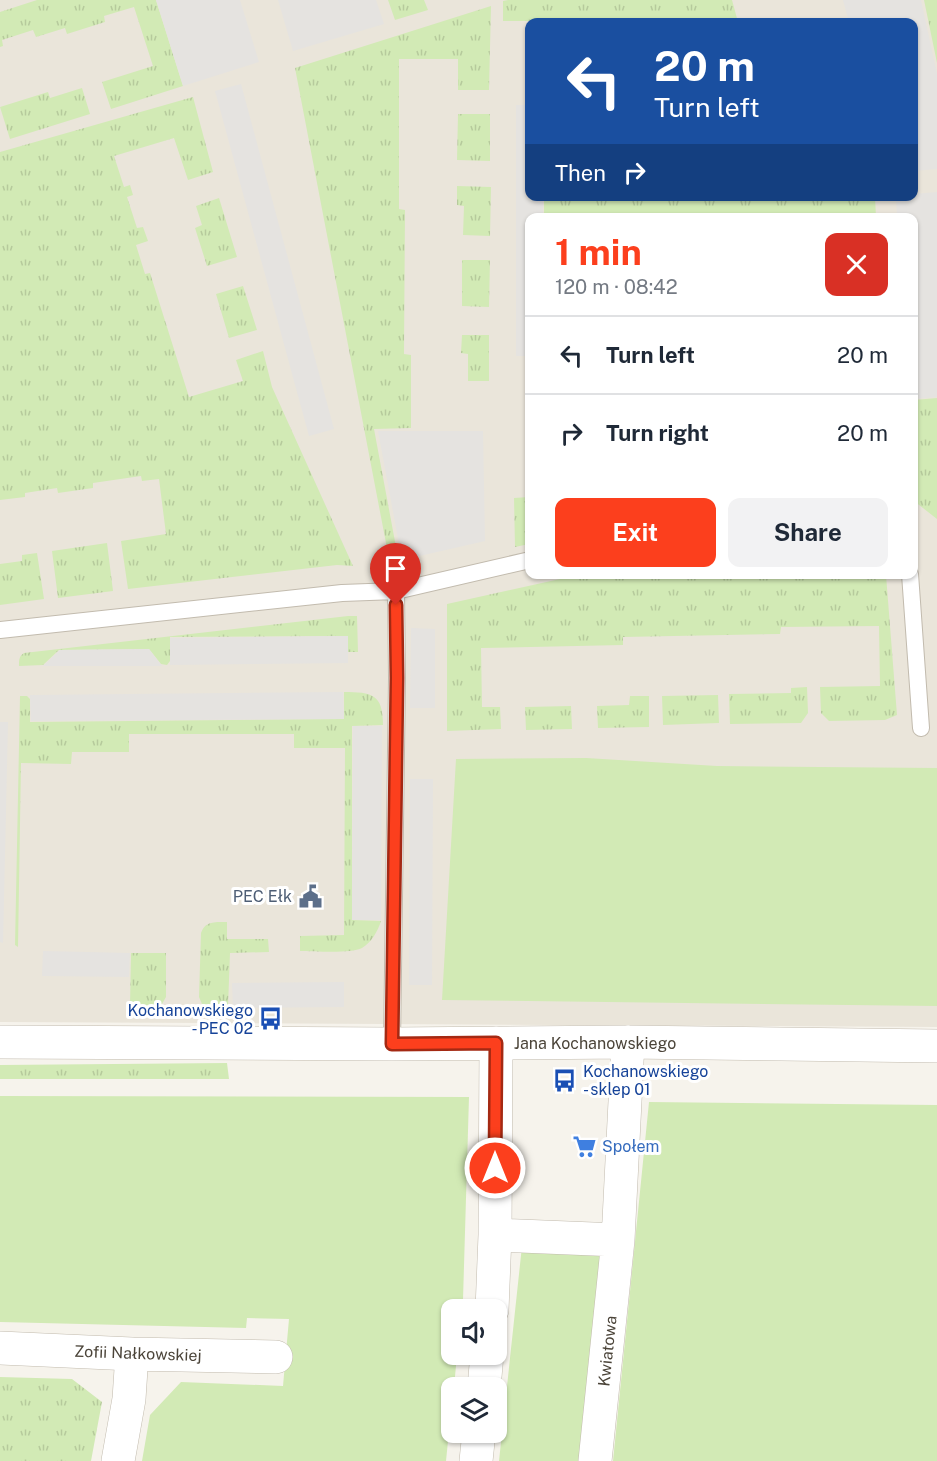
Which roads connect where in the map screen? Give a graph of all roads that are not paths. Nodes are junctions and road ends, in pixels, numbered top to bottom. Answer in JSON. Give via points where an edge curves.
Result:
{"nodes":[{"id":1,"x":525,"y":561,"type":"edge"},
{"id":2,"x":910,"y":579,"type":"edge"},
{"id":3,"x":396,"y":591,"type":"junction"},
{"id":4,"x":0,"y":630,"type":"edge"},
{"id":5,"x":921,"y":728,"type":"dead end"},
{"id":6,"x":0,"y":1042,"type":"edge"},
{"id":7,"x":628,"y":1042,"type":"junction"},
{"id":8,"x":496,"y":1043,"type":"junction"},
{"id":9,"x":392,"y":1044,"type":"junction"},
{"id":10,"x":937,"y":1046,"type":"edge"},
{"id":11,"x":495,"y":1235,"type":"junction"},
{"id":12,"x":618,"y":1240,"type":"junction"},
{"id":13,"x":492,"y":1299,"type":"edge"},
{"id":14,"x":0,"y":1348,"type":"edge"},
{"id":15,"x":132,"y":1354,"type":"junction"},
{"id":16,"x":276,"y":1357,"type":"dead end"},
{"id":17,"x":478,"y":1443,"type":"edge"},
{"id":18,"x":118,"y":1461,"type":"edge"},
{"id":19,"x":476,"y":1461,"type":"edge"},
{"id":20,"x":595,"y":1461,"type":"edge"}],
"edges":[{"from":1,"to":3,"type":"lane"},
{"from":2,"to":5,"type":"lane"},
{"from":3,"to":4,"type":"lane","via":[[342,593]]},
{"from":3,"to":9,"type":"lane"},
{"from":6,"to":9,"type":"street","name":"Jana Kochanowskiego"},
{"from":7,"to":8,"type":"street","name":"Jana Kochanowskiego"},
{"from":7,"to":10,"type":"street","name":"Jana Kochanowskiego"},
{"from":7,"to":12,"type":"street","name":"Kwiatowa"},
{"from":8,"to":9,"type":"street","name":"Jana Kochanowskiego"},
{"from":8,"to":11,"type":"street"},
{"from":11,"to":12,"type":"street"},
{"from":11,"to":13,"type":"street"},
{"from":12,"to":20,"type":"street","name":"Kwiatowa"},
{"from":14,"to":15,"type":"street","name":"Zofii Nałkowskiej"},
{"from":15,"to":16,"type":"street","name":"Zofii Nałkowskiej"},
{"from":15,"to":18,"type":"street"},
{"from":17,"to":19,"type":"street"}]}
